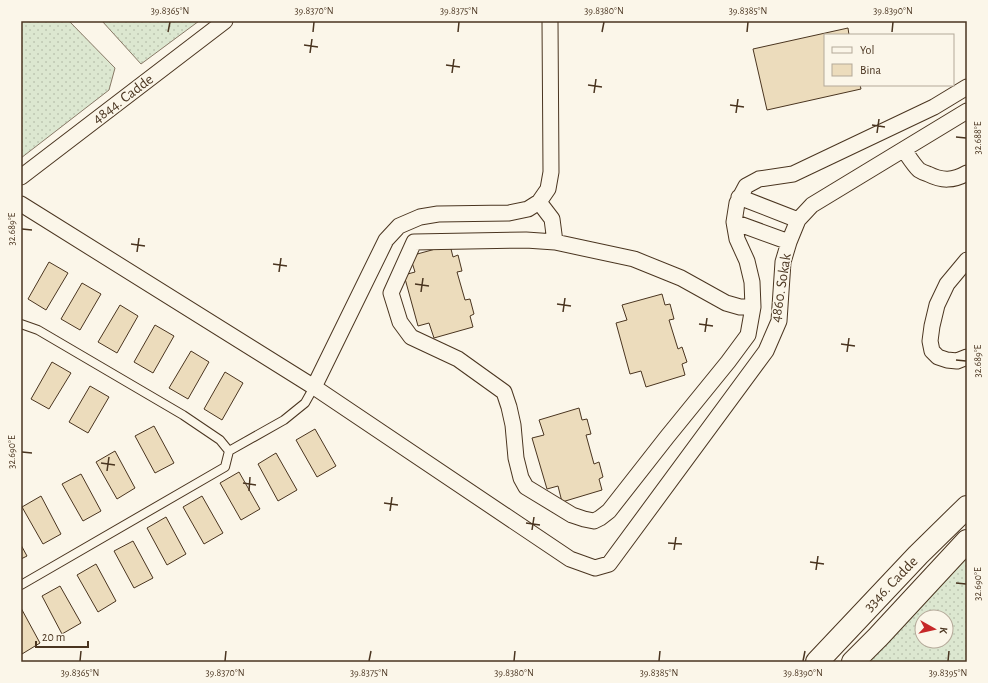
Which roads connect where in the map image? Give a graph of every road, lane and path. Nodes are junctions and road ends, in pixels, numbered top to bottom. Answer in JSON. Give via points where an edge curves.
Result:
{"nodes":[{"id":1,"x":225,"y":21,"type":"edge"},
{"id":2,"x":550,"y":21,"type":"edge"},
{"id":3,"x":967,"y":87,"type":"edge"},
{"id":4,"x":967,"y":111,"type":"edge"},
{"id":5,"x":904,"y":150,"type":"junction"},
{"id":6,"x":967,"y":173,"type":"edge"},
{"id":7,"x":21,"y":177,"type":"edge"},
{"id":8,"x":739,"y":197,"type":"junction"},
{"id":9,"x":539,"y":202,"type":"junction"},
{"id":10,"x":21,"y":204,"type":"edge"},
{"id":11,"x":798,"y":220,"type":"junction"},
{"id":12,"x":734,"y":222,"type":"junction"},
{"id":13,"x":554,"y":242,"type":"junction"},
{"id":14,"x":789,"y":242,"type":"junction"},
{"id":15,"x":967,"y":260,"type":"edge"},
{"id":16,"x":753,"y":307,"type":"junction"},
{"id":17,"x":21,"y":324,"type":"edge"},
{"id":18,"x":967,"y":357,"type":"edge"},
{"id":19,"x":314,"y":387,"type":"junction"},
{"id":20,"x":229,"y":451,"type":"junction"},
{"id":21,"x":967,"y":507,"type":"edge"},
{"id":22,"x":967,"y":541,"type":"edge"},
{"id":23,"x":21,"y":586,"type":"edge"},
{"id":24,"x":817,"y":662,"type":"edge"},
{"id":25,"x":853,"y":662,"type":"edge"}],
"edges":[{"from":1,"to":7,"type":"street","name":"4844. Cadde"},
{"from":2,"to":9,"type":"street","via":[[551,172],[548,189]]},
{"from":3,"to":8,"type":"street","via":[[934,106],[793,174],[759,179],[746,186]]},
{"from":4,"to":5,"type":"street","name":"4860. Sokak"},
{"from":5,"to":6,"type":"street","via":[[920,171],[932,176],[954,179]]},
{"from":5,"to":11,"type":"street","name":"4860. Sokak","via":[[812,205]]},
{"from":8,"to":11,"type":"street"},
{"from":8,"to":12,"type":"street"},
{"from":9,"to":13,"type":"street","via":[[552,219]]},
{"from":9,"to":19,"type":"street","via":[[528,209],[510,213],[438,214],[420,217],[399,226],[386,240]]},
{"from":10,"to":19,"type":"street"},
{"from":11,"to":14,"type":"street","name":"4860. Sokak"},
{"from":12,"to":14,"type":"street"},
{"from":12,"to":16,"type":"street","via":[[737,239],[747,261],[752,282]]},
{"from":13,"to":16,"type":"street","via":[[634,259],[682,278],[726,303]]},
{"from":13,"to":16,"type":"street","via":[[414,242],[391,293],[400,322],[410,336],[458,359],[504,392],[513,426],[516,458],[526,487],[572,515],[584,519],[594,521],[609,511],[728,362],[748,335]]},
{"from":14,"to":19,"type":"street","name":"4860. Sokak","via":[[783,262],[779,321],[766,351],[608,564],[595,568],[570,559]]},
{"from":15,"to":18,"type":"street","via":[[947,284],[937,305],[930,341],[932,351],[938,357],[957,360]]},
{"from":17,"to":20,"type":"lane","via":[[38,330],[183,415],[220,440]]},
{"from":19,"to":20,"type":"lane","via":[[305,403],[284,420]]},
{"from":20,"to":23,"type":"lane","via":[[225,467]]},
{"from":21,"to":24,"type":"street","name":"3346. Cadde"},
{"from":22,"to":25,"type":"street","name":"3346. Cadde"}]}
